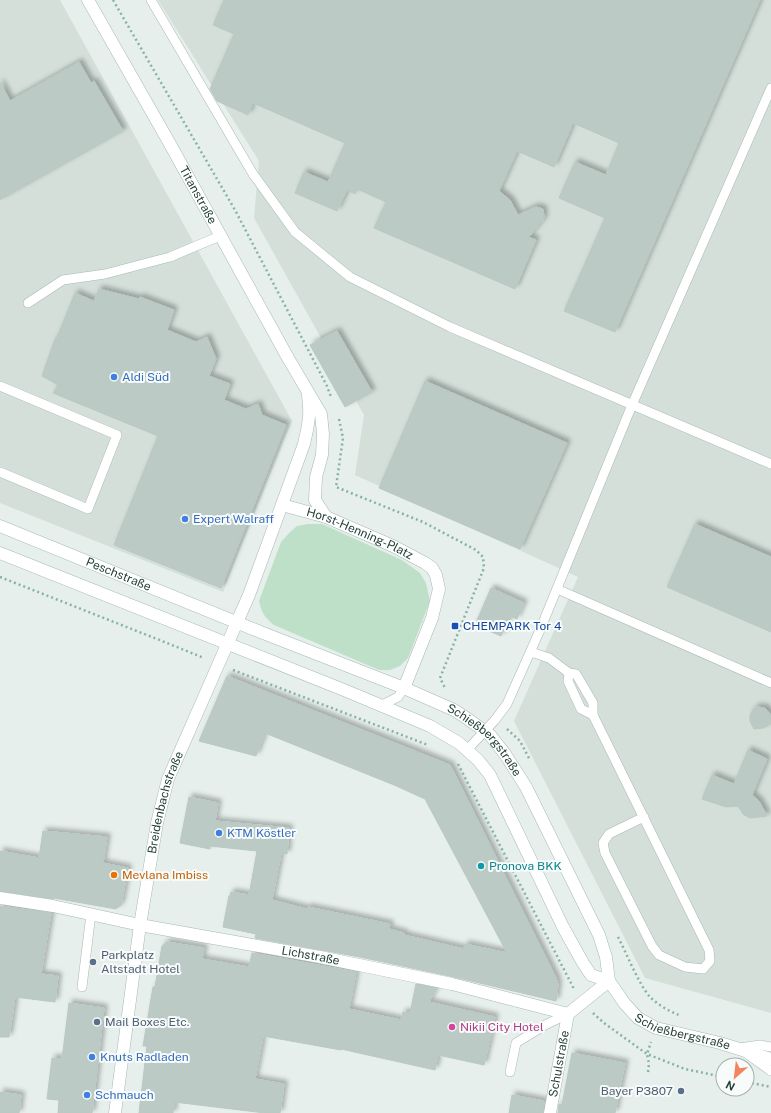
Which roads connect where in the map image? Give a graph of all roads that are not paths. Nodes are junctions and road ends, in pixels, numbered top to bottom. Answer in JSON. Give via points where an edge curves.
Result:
{"nodes":[{"id":1,"x":88,"y":0,"type":"edge"},
{"id":2,"x":151,"y":0,"type":"edge"},
{"id":3,"x":771,"y":88,"type":"edge"},
{"id":4,"x":220,"y":236,"type":"junction"},
{"id":5,"x":28,"y":303,"type":"dead end"},
{"id":6,"x":0,"y":386,"type":"edge"},
{"id":7,"x":307,"y":390,"type":"junction"},
{"id":8,"x":632,"y":405,"type":"junction"},
{"id":9,"x":771,"y":464,"type":"edge"},
{"id":10,"x":0,"y":472,"type":"edge"},
{"id":11,"x":282,"y":505,"type":"junction"},
{"id":12,"x":326,"y":517,"type":"junction"},
{"id":13,"x":0,"y":526,"type":"edge"},
{"id":14,"x":0,"y":553,"type":"edge"},
{"id":15,"x":557,"y":589,"type":"junction"},
{"id":16,"x":237,"y":622,"type":"junction"},
{"id":17,"x":228,"y":644,"type":"junction"},
{"id":18,"x":531,"y":652,"type":"junction"},
{"id":19,"x":569,"y":673,"type":"junction"},
{"id":20,"x":771,"y":683,"type":"edge"},
{"id":21,"x":404,"y":688,"type":"junction"},
{"id":22,"x":382,"y":706,"type":"junction"},
{"id":23,"x":593,"y":716,"type":"junction"},
{"id":24,"x":484,"y":731,"type":"junction"},
{"id":25,"x":467,"y":750,"type":"junction"},
{"id":26,"x":644,"y":817,"type":"junction"},
{"id":27,"x":0,"y":898,"type":"edge"},
{"id":28,"x":91,"y":914,"type":"junction"},
{"id":29,"x":140,"y":925,"type":"junction"},
{"id":30,"x":609,"y":982,"type":"junction"},
{"id":31,"x":82,"y":987,"type":"dead end"},
{"id":32,"x":568,"y":1014,"type":"junction"},
{"id":33,"x":771,"y":1047,"type":"edge"},
{"id":34,"x":739,"y":1048,"type":"junction"},
{"id":35,"x":771,"y":1059,"type":"edge"},
{"id":36,"x":771,"y":1071,"type":"edge"},
{"id":37,"x":510,"y":1072,"type":"dead end"},
{"id":38,"x":115,"y":1113,"type":"edge"},
{"id":39,"x":550,"y":1113,"type":"edge"}],
"edges":[{"from":1,"to":4,"type":"street","name":"Titanstraße"},
{"from":2,"to":8,"type":"lane","via":[[253,174],[295,232],[350,277],[450,327]]},
{"from":3,"to":8,"type":"lane"},
{"from":4,"to":5,"type":"lane","via":[[170,257],[105,274],[62,280]]},
{"from":4,"to":7,"type":"street","name":"Titanstraße"},
{"from":6,"to":10,"type":"lane","via":[[117,435],[88,509]]},
{"from":7,"to":11,"type":"street","name":"Titanstraße","via":[[309,422],[304,444]]},
{"from":7,"to":12,"type":"street","name":"Titanstraße","via":[[321,414],[324,434],[316,477],[315,500]]},
{"from":8,"to":9,"type":"lane"},
{"from":8,"to":15,"type":"lane"},
{"from":11,"to":12,"type":"street","name":"Horst-Henning-Platz"},
{"from":11,"to":16,"type":"street"},
{"from":12,"to":21,"type":"street","name":"Horst-Henning-Platz","via":[[393,546],[425,563],[436,575],[439,589],[432,618]]},
{"from":13,"to":16,"type":"street","name":"Peschstraße"},
{"from":14,"to":17,"type":"street","name":"Peschstraße"},
{"from":15,"to":18,"type":"lane"},
{"from":15,"to":20,"type":"lane"},
{"from":16,"to":17,"type":"street","name":"Breidenbachstraße"},
{"from":16,"to":21,"type":"street","name":"Schießbergstraße"},
{"from":17,"to":22,"type":"street","name":"Schießbergstraße"},
{"from":17,"to":29,"type":"street","name":"Breidenbachstraße","via":[[168,779],[157,823]]},
{"from":18,"to":19,"type":"lane","via":[[549,658]]},
{"from":18,"to":24,"type":"lane","via":[[507,704]]},
{"from":19,"to":23,"type":"lane","via":[[568,681],[581,709]]},
{"from":19,"to":23,"type":"lane","via":[[576,674],[580,679],[593,703]]},
{"from":21,"to":22,"type":"lane","via":[[398,697]]},
{"from":21,"to":24,"type":"street","name":"Schießbergstraße","via":[[454,710]]},
{"from":22,"to":25,"type":"street","name":"Schießbergstraße","via":[[430,726]]},
{"from":23,"to":26,"type":"lane"},
{"from":24,"to":25,"type":"lane"},
{"from":24,"to":30,"type":"street","name":"Schießbergstraße","via":[[505,754],[526,786],[599,935],[606,956]]},
{"from":25,"to":30,"type":"street","name":"Schießbergstraße","via":[[490,775],[583,963],[591,975]]},
{"from":26,"to":26,"type":"lane","via":[[709,950],[710,961],[703,969],[685,967],[659,955],[605,853],[603,843],[608,834]]},
{"from":27,"to":28,"type":"street","name":"Lichstraße"},
{"from":28,"to":29,"type":"street","name":"Lichstraße"},
{"from":28,"to":31,"type":"lane"},
{"from":29,"to":32,"type":"street","name":"Lichstraße","via":[[320,957],[452,984]]},
{"from":29,"to":38,"type":"street","name":"Breidenbachstraße"},
{"from":30,"to":32,"type":"street"},
{"from":30,"to":34,"type":"street","name":"Schießbergstraße","via":[[638,1018],[656,1028]]},
{"from":32,"to":37,"type":"lane","via":[[516,1043]]},
{"from":32,"to":39,"type":"street","name":"Schulstraße"},
{"from":33,"to":34,"type":"lane","via":[[760,1044]]},
{"from":34,"to":35,"type":"street","name":"Schießbergstraße"},
{"from":34,"to":36,"type":"lane"}]}
